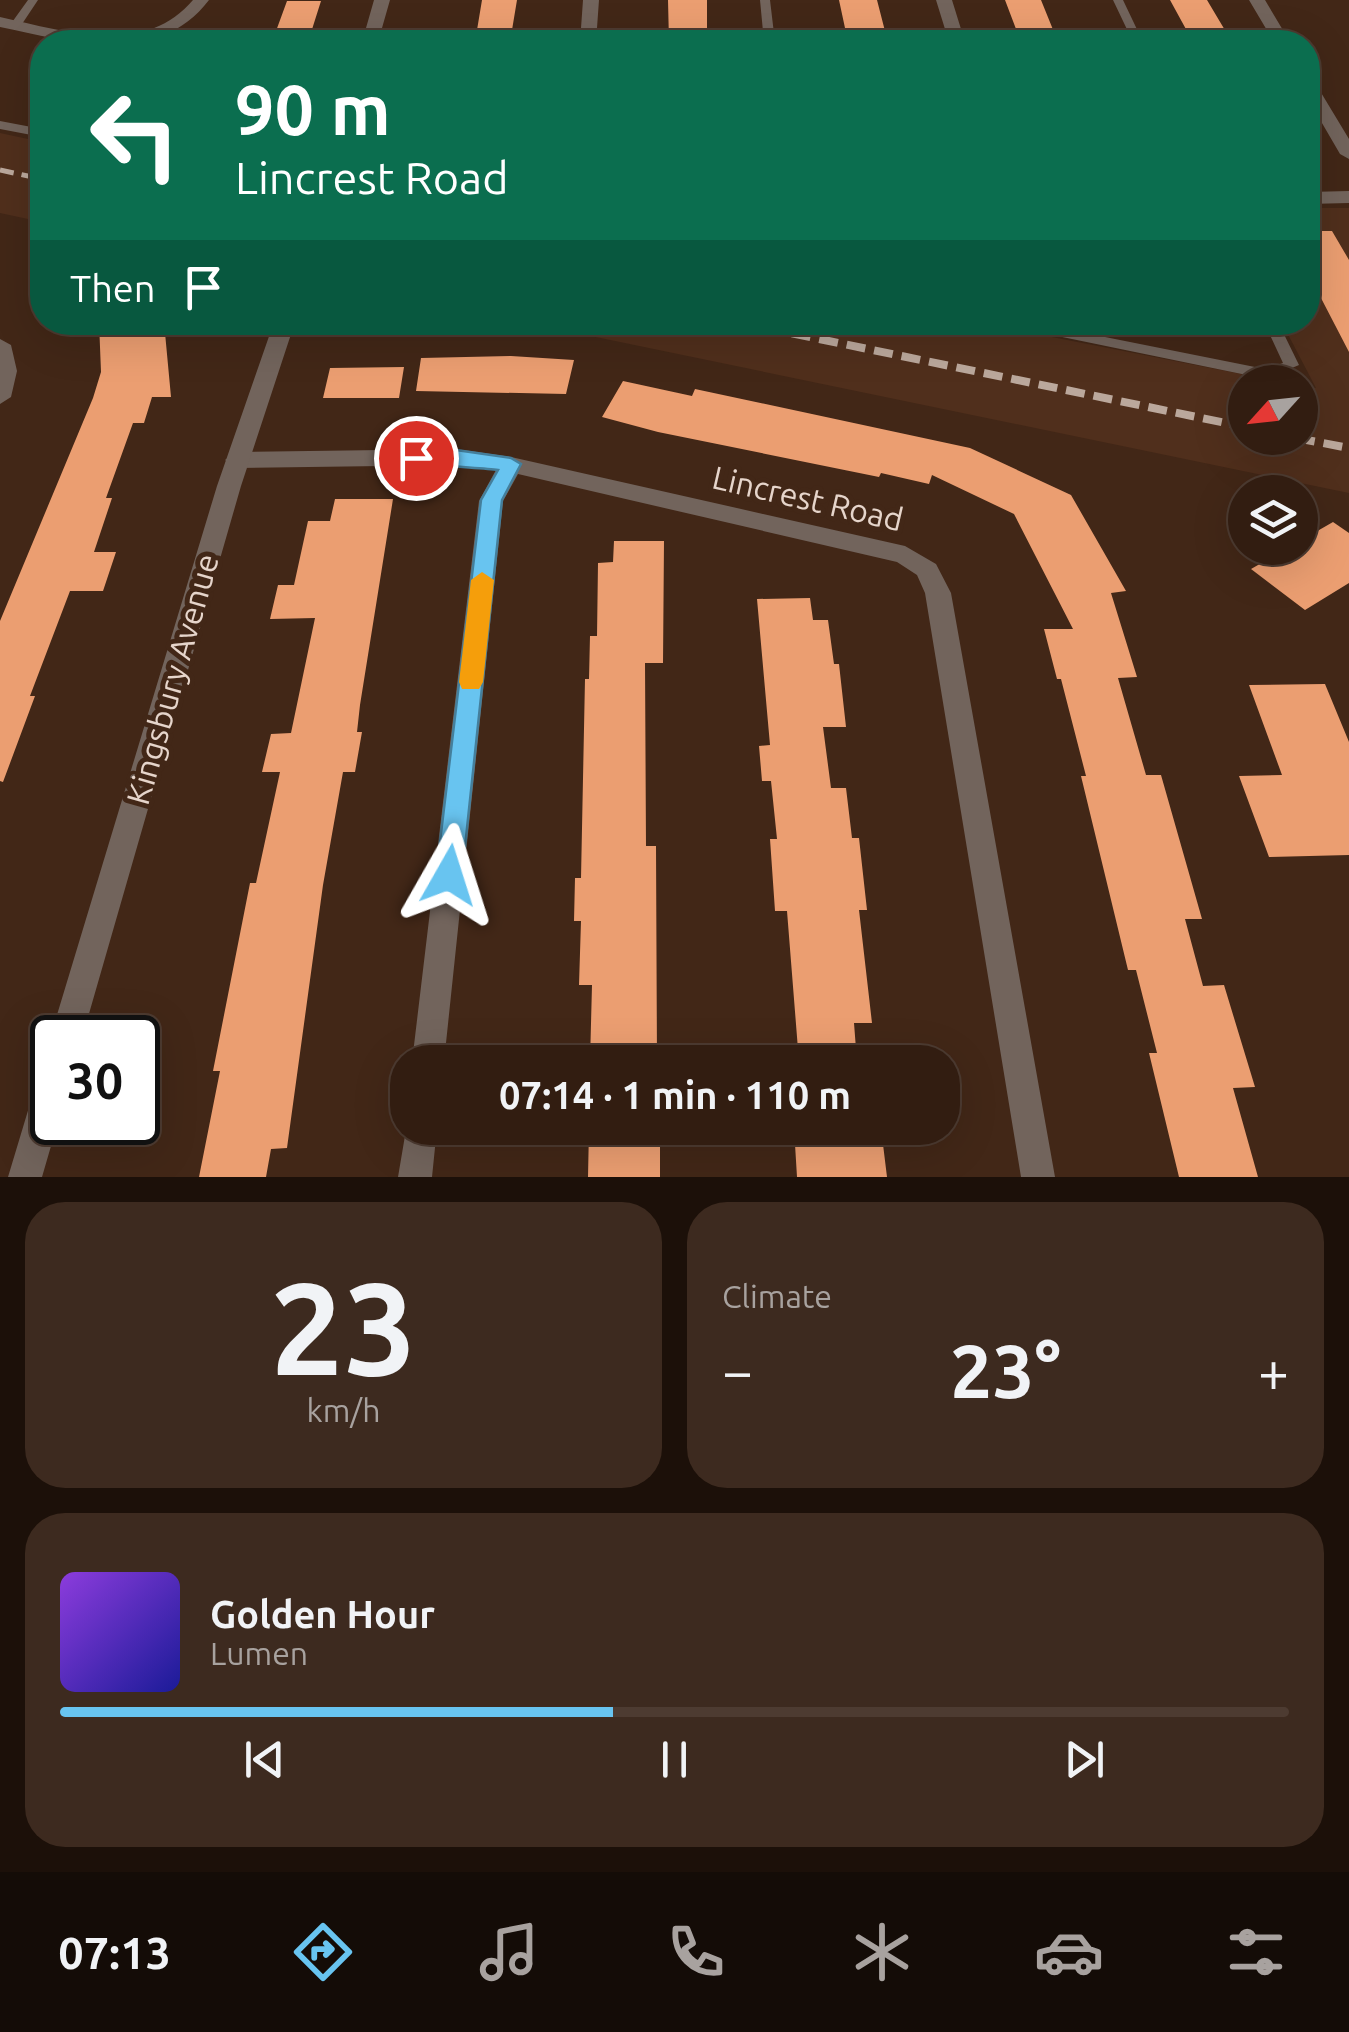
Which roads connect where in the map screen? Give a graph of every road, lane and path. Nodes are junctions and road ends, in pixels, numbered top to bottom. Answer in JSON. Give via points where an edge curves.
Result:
{"nodes":[{"id":1,"x":33,"y":0,"type":"edge"},
{"id":2,"x":200,"y":0,"type":"edge"},
{"id":3,"x":382,"y":0,"type":"edge"},
{"id":4,"x":591,"y":0,"type":"edge"},
{"id":5,"x":765,"y":0,"type":"edge"},
{"id":6,"x":944,"y":0,"type":"edge"},
{"id":7,"x":1118,"y":0,"type":"edge"},
{"id":8,"x":1256,"y":0,"type":"edge"},
{"id":9,"x":8,"y":24,"type":"edge"},
{"id":10,"x":41,"y":30,"type":"edge"},
{"id":11,"x":164,"y":30,"type":"edge"},
{"id":12,"x":373,"y":30,"type":"edge"},
{"id":13,"x":589,"y":30,"type":"edge"},
{"id":14,"x":769,"y":30,"type":"edge"},
{"id":15,"x":953,"y":30,"type":"edge"},
{"id":16,"x":1132,"y":30,"type":"edge"},
{"id":17,"x":1275,"y":30,"type":"edge"},
{"id":18,"x":1320,"y":105,"type":"edge"},
{"id":19,"x":0,"y":125,"type":"edge"},
{"id":20,"x":30,"y":131,"type":"edge"},
{"id":21,"x":1349,"y":154,"type":"edge"},
{"id":22,"x":1320,"y":198,"type":"edge"},
{"id":23,"x":1349,"y":198,"type":"edge"},
{"id":24,"x":280,"y":335,"type":"edge"},
{"id":25,"x":1084,"y":335,"type":"edge"},
{"id":26,"x":1278,"y":335,"type":"edge"},
{"id":27,"x":0,"y":345,"type":"edge"},
{"id":28,"x":0,"y":397,"type":"edge"},
{"id":29,"x":236,"y":460,"type":"junction"},
{"id":30,"x":511,"y":464,"type":"junction"},
{"id":31,"x":73,"y":1015,"type":"edge"},
{"id":32,"x":430,"y":1045,"type":"edge"},
{"id":33,"x":34,"y":1145,"type":"edge"},
{"id":34,"x":418,"y":1145,"type":"edge"},
{"id":35,"x":25,"y":1177,"type":"edge"},
{"id":36,"x":415,"y":1177,"type":"edge"},
{"id":37,"x":1038,"y":1177,"type":"edge"}],
"edges":[{"from":1,"to":9,"type":"lane"},
{"from":2,"to":11,"type":"street","via":[[176,27]]},
{"from":3,"to":12,"type":"street"},
{"from":4,"to":13,"type":"street"},
{"from":5,"to":14,"type":"lane"},
{"from":6,"to":15,"type":"street"},
{"from":7,"to":16,"type":"lane"},
{"from":8,"to":17,"type":"street"},
{"from":9,"to":10,"type":"street"},
{"from":18,"to":21,"type":"street"},
{"from":19,"to":20,"type":"lane"},
{"from":22,"to":23,"type":"street"},
{"from":24,"to":29,"type":"street","name":"Kingsbury Avenue"},
{"from":25,"to":26,"type":"lane","via":[[1266,374],[1291,365]]},
{"from":27,"to":28,"type":"street","via":[[8,366]]},
{"from":29,"to":30,"type":"street","name":"Lincrest Road","via":[[456,457]]},
{"from":29,"to":31,"type":"street","name":"Kingsbury Avenue"},
{"from":30,"to":32,"type":"street","via":[[491,500]]},
{"from":30,"to":37,"type":"street","name":"Lincrest Road","via":[[905,555],[926,570],[938,593]]},
{"from":33,"to":35,"type":"street"},
{"from":34,"to":36,"type":"street"}]}
